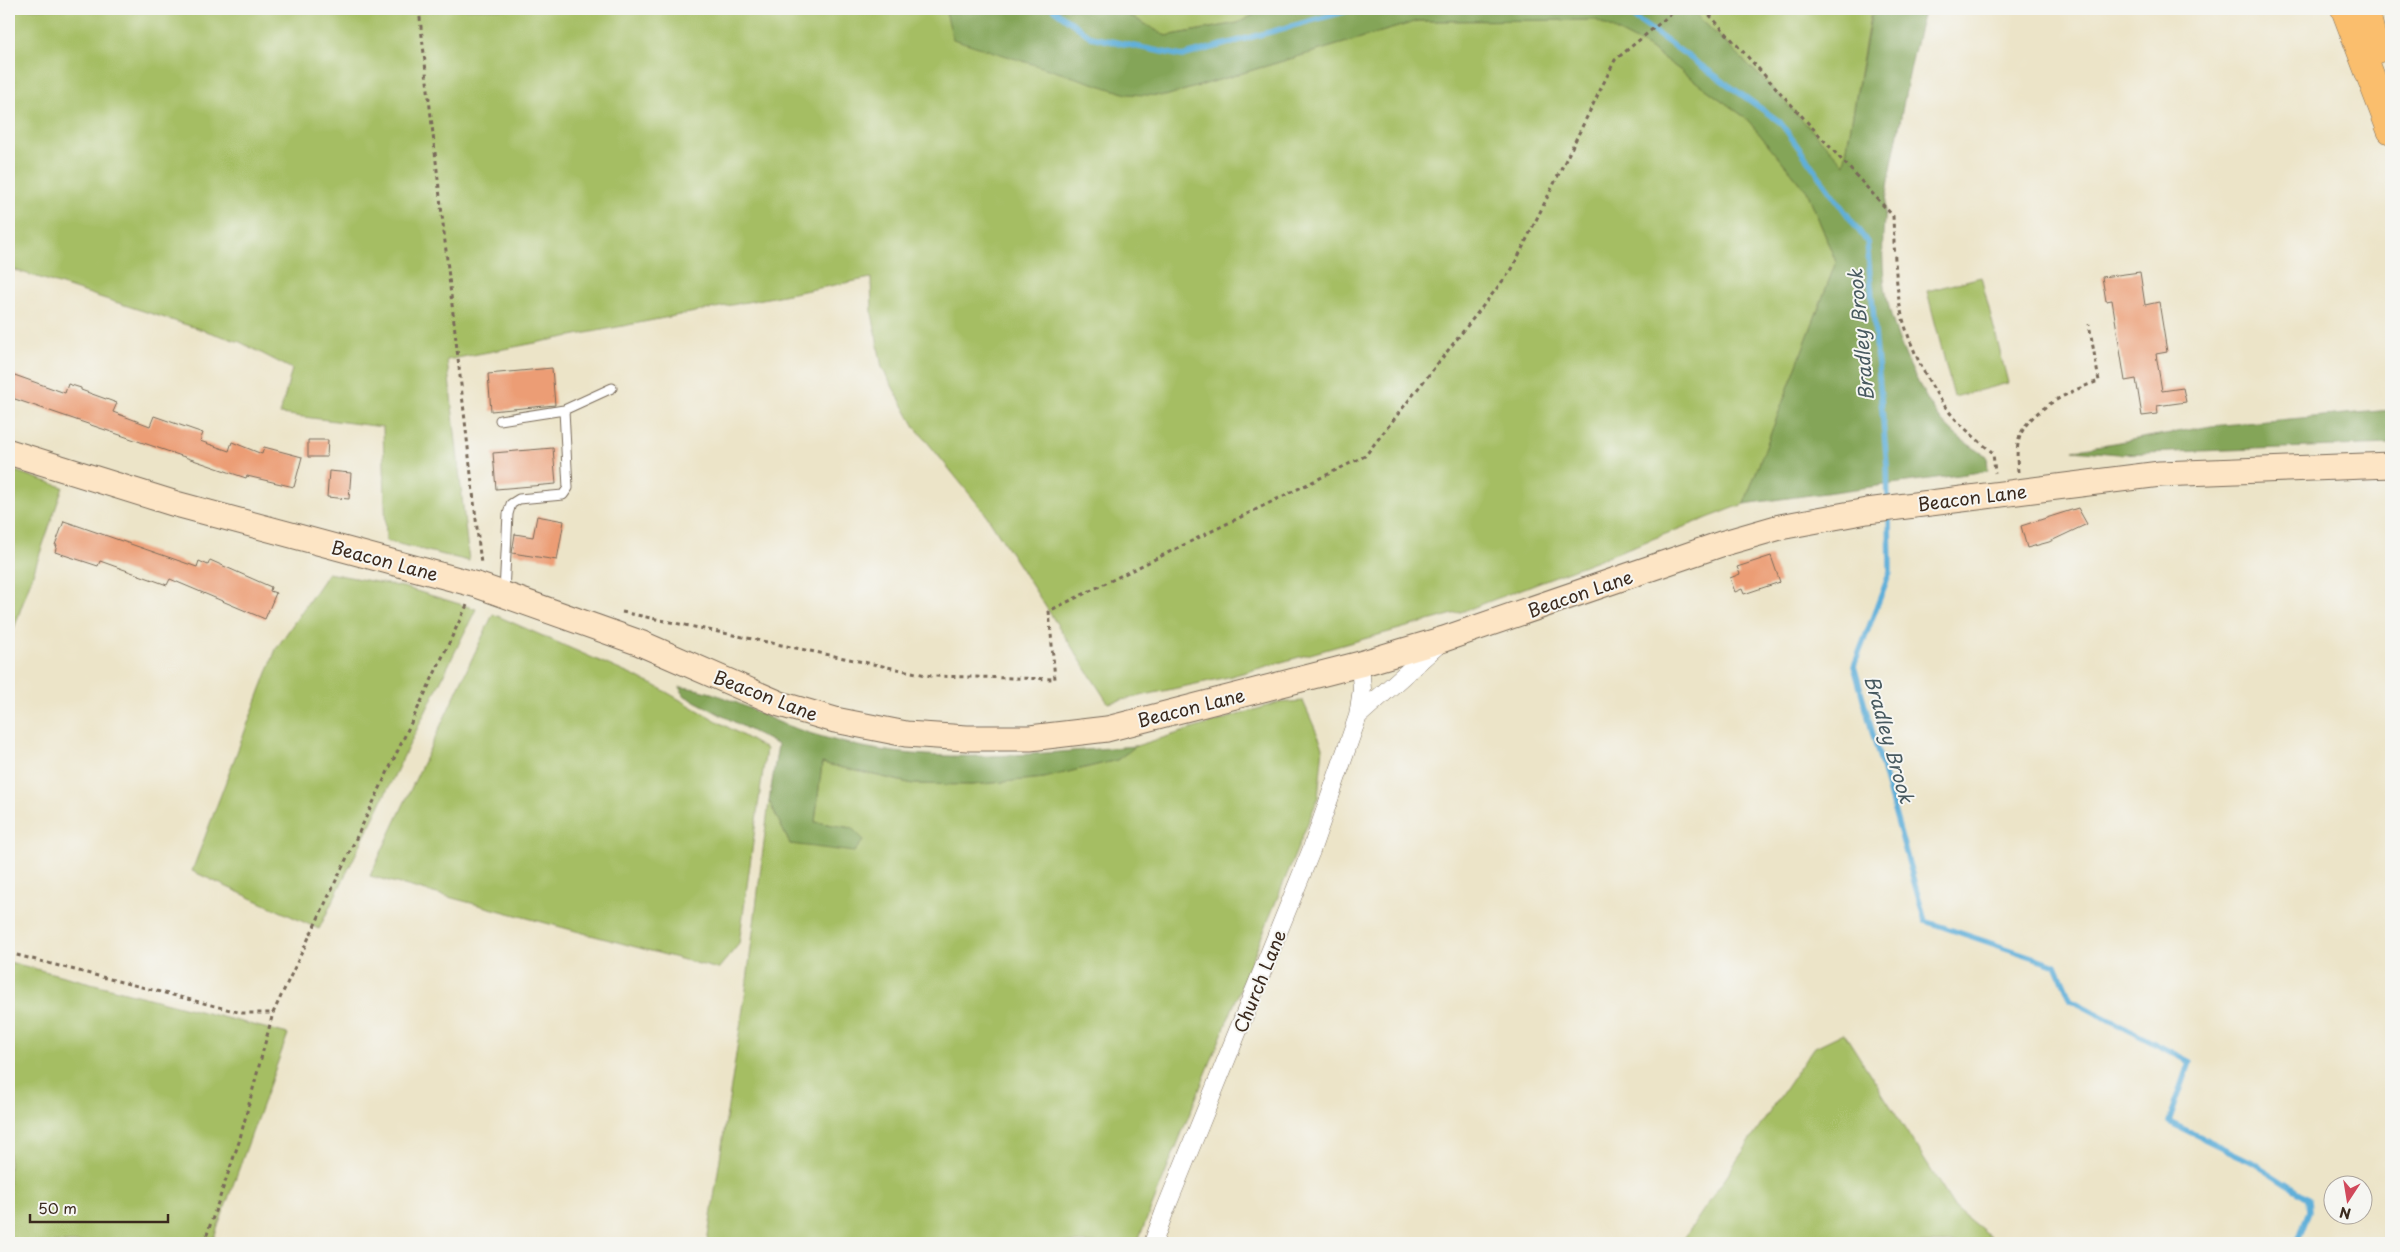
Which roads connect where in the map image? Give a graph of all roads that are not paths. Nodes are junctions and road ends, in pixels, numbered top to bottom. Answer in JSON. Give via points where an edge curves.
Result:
{"nodes":[{"id":1,"x":2345,"y":9,"type":"edge"},
{"id":2,"x":2365,"y":9,"type":"edge"},
{"id":3,"x":2391,"y":119,"type":"edge"},
{"id":4,"x":2391,"y":130,"type":"edge"},
{"id":5,"x":612,"y":388,"type":"dead end"},
{"id":6,"x":564,"y":410,"type":"junction"},
{"id":7,"x":500,"y":420,"type":"dead end"},
{"id":8,"x":9,"y":452,"type":"edge"},
{"id":9,"x":2391,"y":465,"type":"edge"},
{"id":10,"x":504,"y":594,"type":"junction"},
{"id":11,"x":1444,"y":639,"type":"junction"},
{"id":12,"x":1360,"y":664,"type":"junction"},
{"id":13,"x":1358,"y":716,"type":"junction"},
{"id":14,"x":1153,"y":1243,"type":"edge"}],
"edges":[{"from":1,"to":4,"type":"highway"},
{"from":2,"to":3,"type":"highway"},
{"from":5,"to":6,"type":"lane"},
{"from":6,"to":7,"type":"lane"},
{"from":6,"to":10,"type":"lane","via":[[568,488],[564,495],[519,499],[511,504]]},
{"from":8,"to":10,"type":"main road","name":"Beacon Lane","via":[[176,504]]},
{"from":9,"to":11,"type":"main road","name":"Beacon Lane","via":[[2160,474],[1867,511],[1780,527],[1721,544]]},
{"from":10,"to":12,"type":"main road","name":"Beacon Lane","via":[[640,643],[780,704],[835,720],[906,734],[1030,738],[1107,729]]},
{"from":11,"to":12,"type":"main road","name":"Beacon Lane"},
{"from":11,"to":13,"type":"street","name":"Church Lane"},
{"from":12,"to":13,"type":"street","name":"Church Lane","via":[[1362,689]]},
{"from":13,"to":14,"type":"street","name":"Church Lane","via":[[1312,851]]}]}
